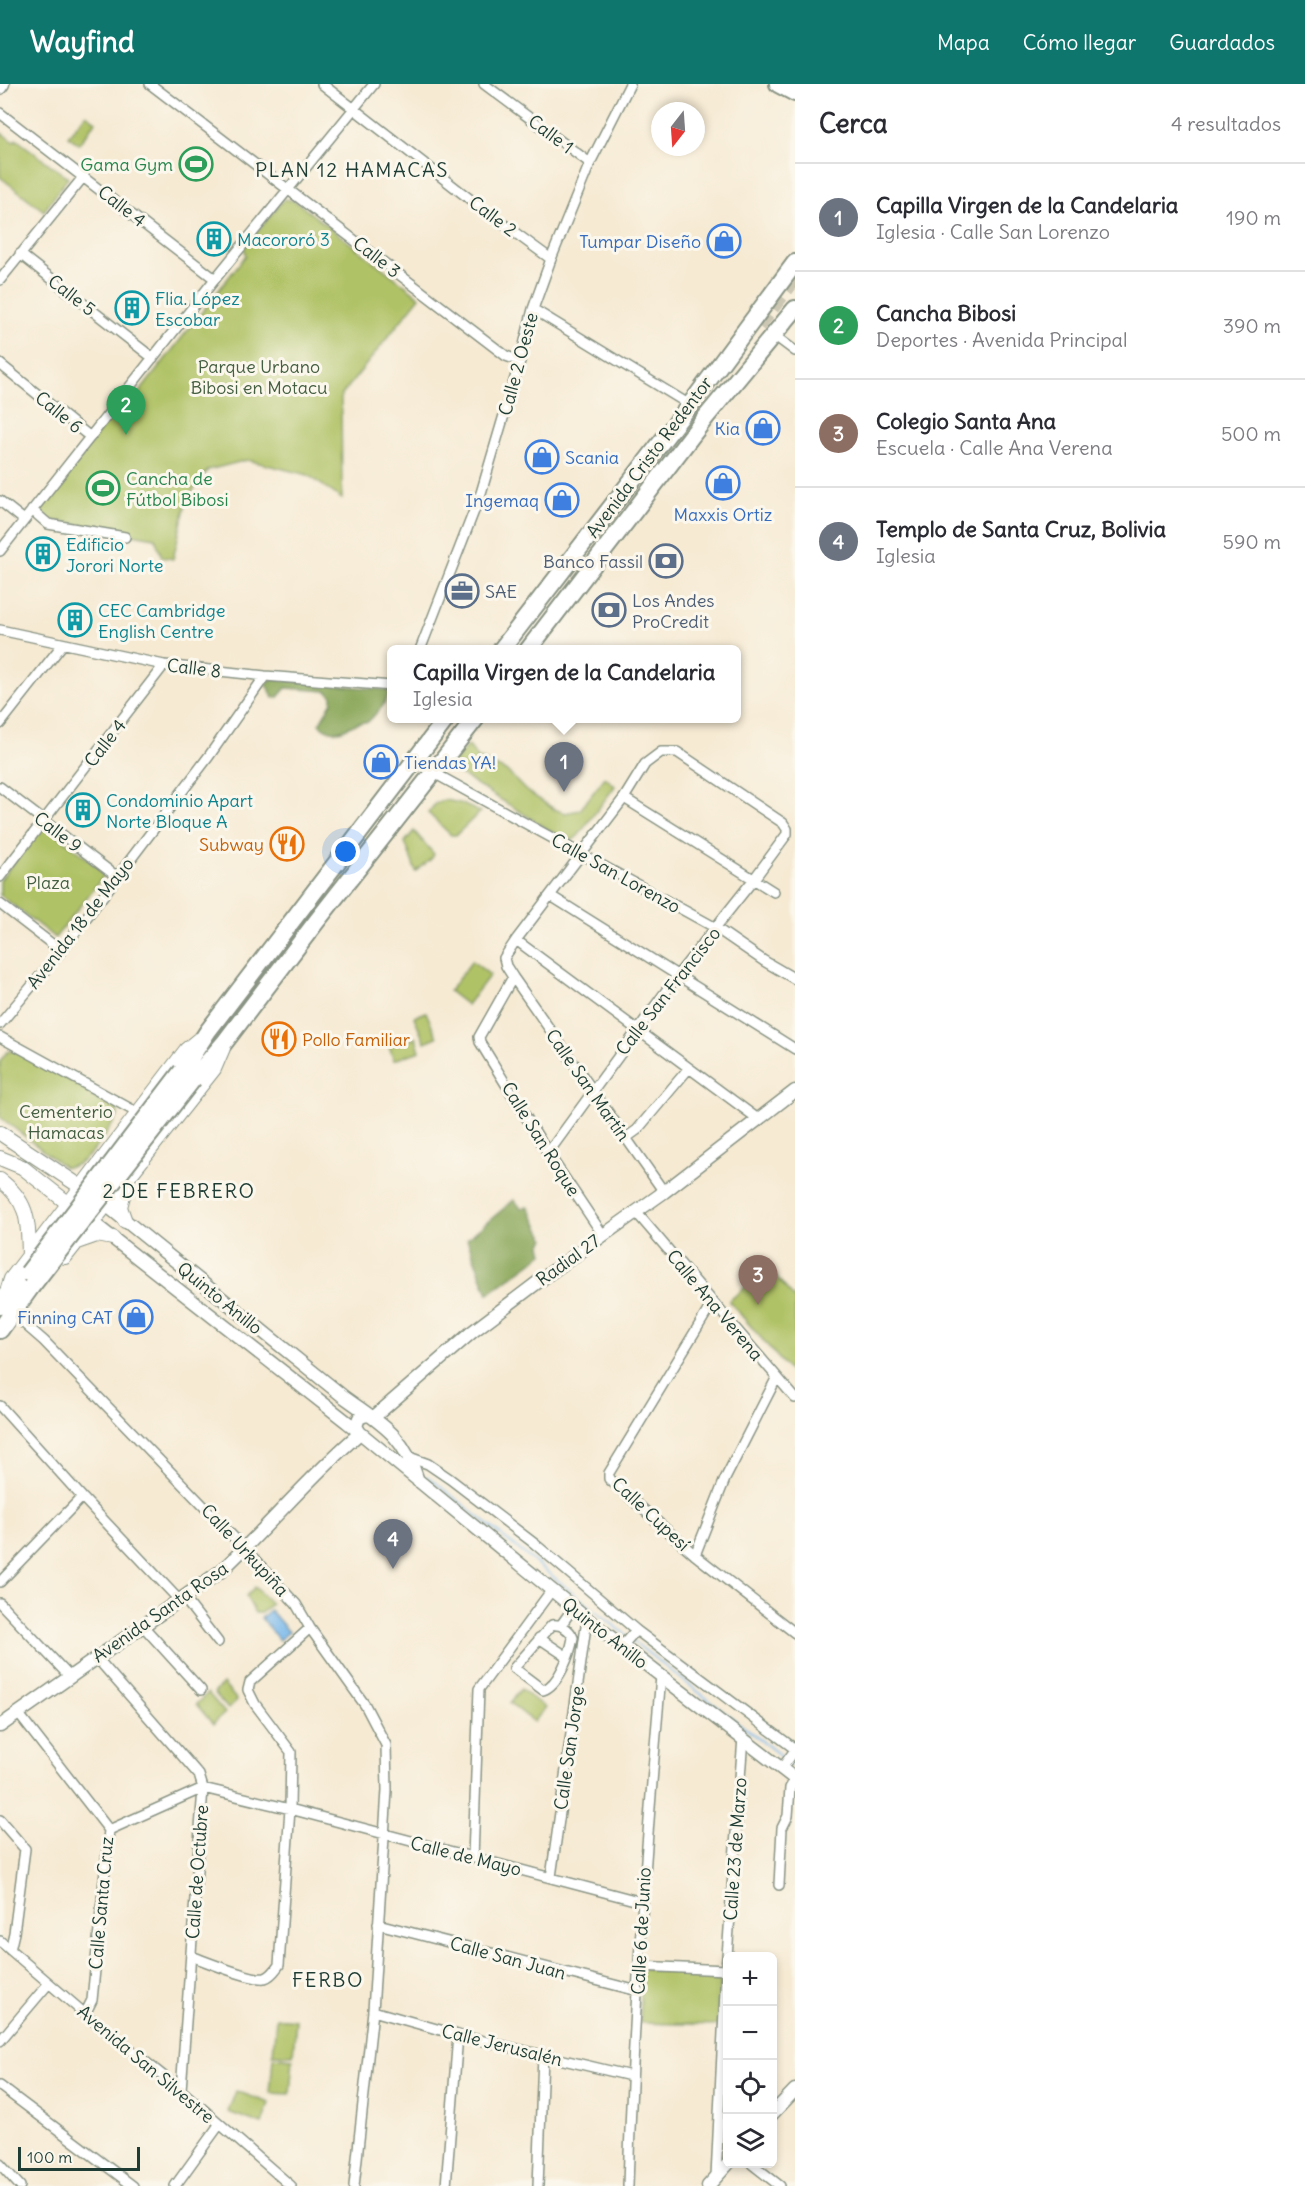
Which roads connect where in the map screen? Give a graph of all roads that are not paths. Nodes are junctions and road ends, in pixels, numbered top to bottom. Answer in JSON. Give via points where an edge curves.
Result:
{"nodes":[{"id":1,"x":3,"y":84,"type":"edge"},
{"id":2,"x":150,"y":84,"type":"edge"},
{"id":3,"x":322,"y":84,"type":"edge"},
{"id":4,"x":374,"y":84,"type":"edge"},
{"id":5,"x":484,"y":84,"type":"edge"},
{"id":6,"x":630,"y":84,"type":"edge"},
{"id":7,"x":778,"y":84,"type":"edge"},
{"id":8,"x":0,"y":88,"type":"edge"},
{"id":9,"x":795,"y":93,"type":"edge"},
{"id":10,"x":354,"y":109,"type":"junction"},
{"id":11,"x":0,"y":113,"type":"edge"},
{"id":12,"x":590,"y":163,"type":"junction"},
{"id":13,"x":84,"y":176,"type":"junction"},
{"id":14,"x":288,"y":189,"type":"junction"},
{"id":15,"x":20,"y":254,"type":"junction"},
{"id":16,"x":551,"y":259,"type":"junction"},
{"id":17,"x":795,"y":263,"type":"edge"},
{"id":18,"x":215,"y":279,"type":"junction"},
{"id":19,"x":0,"y":280,"type":"edge"},
{"id":20,"x":533,"y":309,"type":"junction"},
{"id":21,"x":793,"y":318,"type":"edge"},
{"id":22,"x":775,"y":336,"type":"junction"},
{"id":23,"x":795,"y":351,"type":"edge"},
{"id":24,"x":153,"y":358,"type":"junction"},
{"id":25,"x":520,"y":362,"type":"junction"},
{"id":26,"x":0,"y":364,"type":"edge"},
{"id":27,"x":690,"y":405,"type":"junction"},
{"id":28,"x":89,"y":436,"type":"junction"},
{"id":29,"x":0,"y":501,"type":"edge"},
{"id":30,"x":32,"y":510,"type":"junction"},
{"id":31,"x":24,"y":520,"type":"junction"},
{"id":32,"x":125,"y":537,"type":"dead end"},
{"id":33,"x":0,"y":551,"type":"edge"},
{"id":34,"x":0,"y":630,"type":"edge"},
{"id":35,"x":63,"y":644,"type":"junction"},
{"id":36,"x":422,"y":645,"type":"edge"},
{"id":37,"x":505,"y":645,"type":"edge"},
{"id":38,"x":532,"y":645,"type":"edge"},
{"id":39,"x":164,"y":665,"type":"junction"},
{"id":40,"x":265,"y":676,"type":"junction"},
{"id":41,"x":387,"y":687,"type":"edge"},
{"id":42,"x":443,"y":723,"type":"edge"},
{"id":43,"x":472,"y":723,"type":"edge"},
{"id":44,"x":0,"y":724,"type":"edge"},
{"id":45,"x":434,"y":773,"type":"junction"},
{"id":46,"x":0,"y":787,"type":"edge"},
{"id":47,"x":624,"y":798,"type":"junction"},
{"id":48,"x":44,"y":822,"type":"junction"},
{"id":49,"x":582,"y":854,"type":"junction"},
{"id":50,"x":116,"y":876,"type":"junction"},
{"id":51,"x":0,"y":877,"type":"edge"},
{"id":52,"x":754,"y":879,"type":"junction"},
{"id":53,"x":774,"y":892,"type":"dead end"},
{"id":54,"x":551,"y":896,"type":"junction"},
{"id":55,"x":0,"y":904,"type":"edge"},
{"id":56,"x":716,"y":928,"type":"junction"},
{"id":57,"x":516,"y":940,"type":"junction"},
{"id":58,"x":61,"y":951,"type":"junction"},
{"id":59,"x":677,"y":976,"type":"junction"},
{"id":60,"x":513,"y":977,"type":"junction"},
{"id":61,"x":795,"y":979,"type":"edge"},
{"id":62,"x":0,"y":1024,"type":"edge"},
{"id":63,"x":637,"y":1030,"type":"junction"},
{"id":64,"x":208,"y":1031,"type":"junction"},
{"id":65,"x":0,"y":1037,"type":"edge"},
{"id":66,"x":224,"y":1043,"type":"junction"},
{"id":67,"x":795,"y":1049,"type":"edge"},
{"id":68,"x":689,"y":1068,"type":"junction"},
{"id":69,"x":187,"y":1075,"type":"junction"},
{"id":70,"x":593,"y":1091,"type":"junction"},
{"id":71,"x":795,"y":1091,"type":"edge"},
{"id":72,"x":138,"y":1113,"type":"junction"},
{"id":73,"x":758,"y":1119,"type":"junction"},
{"id":74,"x":0,"y":1133,"type":"edge"},
{"id":75,"x":626,"y":1138,"type":"junction"},
{"id":76,"x":548,"y":1152,"type":"junction"},
{"id":77,"x":107,"y":1154,"type":"junction"},
{"id":78,"x":0,"y":1158,"type":"edge"},
{"id":79,"x":132,"y":1172,"type":"junction"},
{"id":80,"x":61,"y":1176,"type":"junction"},
{"id":81,"x":0,"y":1180,"type":"edge"},
{"id":82,"x":82,"y":1187,"type":"junction"},
{"id":83,"x":664,"y":1192,"type":"junction"},
{"id":84,"x":69,"y":1203,"type":"junction"},
{"id":85,"x":106,"y":1205,"type":"junction"},
{"id":86,"x":636,"y":1212,"type":"junction"},
{"id":87,"x":125,"y":1221,"type":"junction"},
{"id":88,"x":92,"y":1222,"type":"junction"},
{"id":89,"x":52,"y":1226,"type":"junction"},
{"id":90,"x":603,"y":1235,"type":"junction"},
{"id":91,"x":113,"y":1238,"type":"junction"},
{"id":92,"x":75,"y":1243,"type":"junction"},
{"id":93,"x":29,"y":1257,"type":"junction"},
{"id":94,"x":713,"y":1302,"type":"junction"},
{"id":95,"x":9,"y":1307,"type":"edge"},
{"id":96,"x":0,"y":1330,"type":"edge"},
{"id":97,"x":777,"y":1377,"type":"junction"},
{"id":98,"x":795,"y":1398,"type":"edge"},
{"id":99,"x":0,"y":1406,"type":"edge"},
{"id":100,"x":374,"y":1417,"type":"junction"},
{"id":101,"x":360,"y":1433,"type":"junction"},
{"id":102,"x":409,"y":1457,"type":"junction"},
{"id":103,"x":418,"y":1482,"type":"junction"},
{"id":104,"x":82,"y":1497,"type":"junction"},
{"id":105,"x":245,"y":1549,"type":"junction"},
{"id":106,"x":695,"y":1555,"type":"junction"},
{"id":107,"x":0,"y":1582,"type":"edge"},
{"id":108,"x":551,"y":1591,"type":"junction"},
{"id":109,"x":182,"y":1600,"type":"junction"},
{"id":110,"x":0,"y":1603,"type":"edge"},
{"id":111,"x":573,"y":1608,"type":"junction"},
{"id":112,"x":587,"y":1619,"type":"junction"},
{"id":113,"x":143,"y":1626,"type":"junction"},
{"id":114,"x":561,"y":1626,"type":"junction"},
{"id":115,"x":310,"y":1628,"type":"junction"},
{"id":116,"x":635,"y":1631,"type":"junction"},
{"id":117,"x":795,"y":1633,"type":"edge"},
{"id":118,"x":539,"y":1638,"type":"junction"},
{"id":119,"x":218,"y":1642,"type":"dead end"},
{"id":120,"x":624,"y":1644,"type":"junction"},
{"id":121,"x":566,"y":1656,"type":"junction"},
{"id":122,"x":96,"y":1657,"type":"junction"},
{"id":123,"x":69,"y":1676,"type":"junction"},
{"id":124,"x":661,"y":1676,"type":"junction"},
{"id":125,"x":201,"y":1690,"type":"dead end"},
{"id":126,"x":18,"y":1713,"type":"junction"},
{"id":127,"x":0,"y":1725,"type":"edge"},
{"id":128,"x":743,"y":1737,"type":"junction"},
{"id":129,"x":794,"y":1751,"type":"edge"},
{"id":130,"x":783,"y":1768,"type":"junction"},
{"id":131,"x":795,"y":1779,"type":"edge"},
{"id":132,"x":203,"y":1788,"type":"junction"},
{"id":133,"x":290,"y":1809,"type":"junction"},
{"id":134,"x":0,"y":1820,"type":"edge"},
{"id":135,"x":109,"y":1830,"type":"junction"},
{"id":136,"x":384,"y":1834,"type":"junction"},
{"id":137,"x":473,"y":1858,"type":"junction"},
{"id":138,"x":550,"y":1877,"type":"junction"},
{"id":139,"x":779,"y":1885,"type":"dead end"},
{"id":140,"x":642,"y":1902,"type":"junction"},
{"id":141,"x":378,"y":1924,"type":"junction"},
{"id":142,"x":0,"y":1941,"type":"edge"},
{"id":143,"x":10,"y":1950,"type":"junction"},
{"id":144,"x":727,"y":1952,"type":"edge"},
{"id":145,"x":191,"y":1956,"type":"junction"},
{"id":146,"x":639,"y":1966,"type":"junction"},
{"id":147,"x":723,"y":1970,"type":"edge"},
{"id":148,"x":49,"y":1983,"type":"junction"},
{"id":149,"x":638,"y":1991,"type":"junction"},
{"id":150,"x":724,"y":2006,"type":"edge"},
{"id":151,"x":373,"y":2011,"type":"junction"},
{"id":152,"x":86,"y":2014,"type":"junction"},
{"id":153,"x":458,"y":2035,"type":"junction"},
{"id":154,"x":0,"y":2041,"type":"edge"},
{"id":155,"x":543,"y":2056,"type":"junction"},
{"id":156,"x":631,"y":2076,"type":"junction"},
{"id":157,"x":0,"y":2086,"type":"edge"},
{"id":158,"x":181,"y":2090,"type":"junction"},
{"id":159,"x":793,"y":2095,"type":"edge"},
{"id":160,"x":777,"y":2109,"type":"edge"},
{"id":161,"x":219,"y":2125,"type":"junction"},
{"id":162,"x":0,"y":2164,"type":"edge"},
{"id":163,"x":724,"y":2168,"type":"edge"},
{"id":164,"x":758,"y":2168,"type":"edge"},
{"id":165,"x":712,"y":2181,"type":"edge"},
{"id":166,"x":20,"y":2186,"type":"edge"},
{"id":167,"x":133,"y":2186,"type":"edge"},
{"id":168,"x":175,"y":2186,"type":"edge"},
{"id":169,"x":291,"y":2186,"type":"edge"},
{"id":170,"x":354,"y":2186,"type":"edge"},
{"id":171,"x":446,"y":2186,"type":"edge"},
{"id":172,"x":538,"y":2186,"type":"edge"},
{"id":173,"x":628,"y":2186,"type":"edge"},
{"id":174,"x":780,"y":2186,"type":"edge"}],
"edges":[{"from":1,"to":8,"type":"street"},
{"from":2,"to":14,"type":"street","name":"Calle 3"},
{"from":3,"to":10,"type":"street","name":"Calle 2"},
{"from":4,"to":10,"type":"street"},
{"from":5,"to":12,"type":"street","name":"Calle 1"},
{"from":6,"to":12,"type":"street","name":"Calle 2 Oeste"},
{"from":7,"to":9,"type":"highway"},
{"from":10,"to":14,"type":"street"},
{"from":10,"to":16,"type":"street","name":"Calle 2"},
{"from":11,"to":13,"type":"street","name":"Calle 4"},
{"from":12,"to":16,"type":"street","name":"Calle 2 Oeste"},
{"from":13,"to":15,"type":"street"},
{"from":13,"to":18,"type":"street","name":"Calle 4"},
{"from":14,"to":18,"type":"street"},
{"from":14,"to":25,"type":"street","name":"Calle 3","via":[[506,356]]},
{"from":15,"to":19,"type":"street"},
{"from":15,"to":24,"type":"street","name":"Calle 5"},
{"from":16,"to":20,"type":"street","name":"Calle 2 Oeste"},
{"from":17,"to":27,"type":"highway","name":"Avenida Cristo Redentor"},
{"from":18,"to":24,"type":"street"},
{"from":20,"to":25,"type":"street","name":"Calle 2 Oeste"},
{"from":20,"to":27,"type":"street"},
{"from":21,"to":22,"type":"highway","name":"Avenida Cristo Redentor"},
{"from":22,"to":23,"type":"street"},
{"from":22,"to":38,"type":"highway","name":"Avenida Cristo Redentor","via":[[706,417]]},
{"from":24,"to":28,"type":"street"},
{"from":25,"to":36,"type":"street","name":"Calle 2 Oeste","via":[[481,493]]},
{"from":26,"to":28,"type":"street","name":"Calle 6"},
{"from":27,"to":37,"type":"highway","name":"Avenida Cristo Redentor"},
{"from":28,"to":30,"type":"street"},
{"from":29,"to":31,"type":"street"},
{"from":30,"to":31,"type":"street"},
{"from":30,"to":32,"type":"street","via":[[48,524]]},
{"from":31,"to":33,"type":"street"},
{"from":34,"to":35,"type":"street","name":"Calle 8"},
{"from":35,"to":39,"type":"street","name":"Calle 8"},
{"from":35,"to":44,"type":"street"},
{"from":39,"to":40,"type":"street","name":"Calle 8"},
{"from":39,"to":48,"type":"street","name":"Calle 4"},
{"from":40,"to":41,"type":"street","name":"Calle 8"},
{"from":40,"to":50,"type":"street","name":"Avenida 18 de Mayo"},
{"from":42,"to":64,"type":"highway"},
{"from":43,"to":45,"type":"highway"},
{"from":45,"to":49,"type":"street","name":"Calle San Lorenzo"},
{"from":45,"to":66,"type":"highway"},
{"from":46,"to":48,"type":"street","name":"Calle 9"},
{"from":47,"to":49,"type":"street"},
{"from":47,"to":52,"type":"street"},
{"from":47,"to":52,"type":"street","name":"Calle San Francisco","via":[[652,757],[661,752],[677,752],[787,829],[785,838]]},
{"from":48,"to":50,"type":"street","name":"Calle 9"},
{"from":48,"to":51,"type":"street","name":"Calle 4"},
{"from":49,"to":54,"type":"street"},
{"from":49,"to":56,"type":"street","name":"Calle San Lorenzo"},
{"from":50,"to":58,"type":"street","name":"Avenida 18 de Mayo"},
{"from":52,"to":53,"type":"street"},
{"from":52,"to":56,"type":"street","name":"Calle San Francisco"},
{"from":54,"to":57,"type":"street"},
{"from":54,"to":59,"type":"street"},
{"from":55,"to":58,"type":"street"},
{"from":56,"to":59,"type":"street","name":"Calle San Francisco"},
{"from":56,"to":61,"type":"street","name":"Calle San Lorenzo"},
{"from":57,"to":60,"type":"street","via":[[504,958]]},
{"from":57,"to":63,"type":"street"},
{"from":58,"to":62,"type":"street","name":"Avenida 18 de Mayo"},
{"from":59,"to":63,"type":"street","name":"Calle San Francisco"},
{"from":59,"to":67,"type":"street"},
{"from":60,"to":70,"type":"street","name":"Calle San Martín"},
{"from":60,"to":76,"type":"street","name":"Calle San Roque","via":[[481,1031],[480,1042]]},
{"from":63,"to":68,"type":"street"},
{"from":63,"to":70,"type":"street","name":"Calle San Francisco"},
{"from":64,"to":69,"type":"highway"},
{"from":64,"to":72,"type":"main road","via":[[186,1050]]},
{"from":65,"to":72,"type":"street"},
{"from":66,"to":69,"type":"highway"},
{"from":66,"to":79,"type":"main road","via":[[214,1070]]},
{"from":68,"to":73,"type":"street"},
{"from":68,"to":75,"type":"street"},
{"from":69,"to":95,"type":"highway","bridge":true},
{"from":70,"to":75,"type":"street","name":"Calle San Martín"},
{"from":70,"to":76,"type":"street","name":"Calle San Francisco"},
{"from":71,"to":73,"type":"street","name":"Radial 27"},
{"from":72,"to":77,"type":"main road"},
{"from":73,"to":83,"type":"street","name":"Radial 27"},
{"from":74,"to":80,"type":"main road","name":"Quinto Anillo"},
{"from":75,"to":83,"type":"street","name":"Calle San Martín"},
{"from":76,"to":90,"type":"street","name":"Calle San Roque"},
{"from":77,"to":79,"type":"main road","via":[[100,1173],[104,1184],[116,1185]]},
{"from":77,"to":80,"type":"main road","via":[[81,1173]]},
{"from":77,"to":82,"type":"main road"},
{"from":78,"to":84,"type":"main road","name":"Quinto Anillo","via":[[22,1167]]},
{"from":79,"to":85,"type":"main road"},
{"from":79,"to":87,"type":"main road","via":[[120,1203]]},
{"from":80,"to":82,"type":"main road","name":"Quinto Anillo"},
{"from":81,"to":93,"type":"main road","via":[[24,1206]]},
{"from":82,"to":84,"type":"main road"},
{"from":82,"to":85,"type":"main road","name":"Quinto Anillo"},
{"from":83,"to":86,"type":"street","name":"Radial 27"},
{"from":84,"to":88,"type":"main road","name":"Quinto Anillo"},
{"from":84,"to":89,"type":"main road"},
{"from":85,"to":87,"type":"street","name":"Quinto Anillo"},
{"from":85,"to":88,"type":"main road"},
{"from":86,"to":90,"type":"street","name":"Radial 27"},
{"from":86,"to":94,"type":"street","name":"Calle Ana Verena"},
{"from":87,"to":100,"type":"street","name":"Quinto Anillo","via":[[344,1398]]},
{"from":88,"to":91,"type":"street","name":"Quinto Anillo"},
{"from":88,"to":92,"type":"main road"},
{"from":89,"to":92,"type":"main road","via":[[62,1218],[78,1217],[80,1232]]},
{"from":89,"to":93,"type":"main road"},
{"from":90,"to":100,"type":"street","name":"Radial 27","via":[[472,1332]]},
{"from":91,"to":92,"type":"main road","via":[[97,1235]]},
{"from":91,"to":101,"type":"street","name":"Quinto Anillo"},
{"from":92,"to":95,"type":"main road","via":[[34,1295]]},
{"from":93,"to":95,"type":"main road","via":[[11,1279]]},
{"from":94,"to":97,"type":"street","name":"Calle Ana Verena"},
{"from":94,"to":106,"type":"street","name":"Calle Cupesí","via":[[609,1473],[613,1483]]},
{"from":95,"to":96,"type":"highway"},
{"from":95,"to":105,"type":"street","name":"Calle Urkupiña"},
{"from":97,"to":98,"type":"street","name":"Calle Ana Verena"},
{"from":97,"to":106,"type":"street","via":[[725,1479]]},
{"from":99,"to":104,"type":"street"},
{"from":100,"to":101,"type":"street","name":"Radial 27","via":[[359,1418],[356,1426]]},
{"from":100,"to":102,"type":"street","name":"Quinto Anillo"},
{"from":101,"to":103,"type":"street","name":"Quinto Anillo"},
{"from":101,"to":105,"type":"street","name":"Avenida Santa Rosa"},
{"from":102,"to":103,"type":"street","name":"Quinto Anillo"},
{"from":102,"to":116,"type":"street","via":[[428,1464],[535,1544]]},
{"from":103,"to":108,"type":"street","name":"Quinto Anillo"},
{"from":104,"to":107,"type":"street"},
{"from":104,"to":109,"type":"street"},
{"from":105,"to":109,"type":"street","name":"Avenida Santa Rosa"},
{"from":105,"to":115,"type":"street","name":"Calle Urkupiña","via":[[296,1604]]},
{"from":106,"to":117,"type":"street","name":"Calle Cupesí"},
{"from":108,"to":111,"type":"street","name":"Quinto Anillo"},
{"from":108,"to":137,"type":"street","via":[[479,1689]]},
{"from":109,"to":113,"type":"street","name":"Avenida Santa Rosa"},
{"from":109,"to":119,"type":"street"},
{"from":110,"to":123,"type":"street"},
{"from":111,"to":112,"type":"street","name":"Quinto Anillo"},
{"from":111,"to":114,"type":"street"},
{"from":112,"to":120,"type":"street","name":"Quinto Anillo"},
{"from":112,"to":138,"type":"street","name":"Calle San Jorge"},
{"from":113,"to":122,"type":"street","name":"Avenida Santa Rosa"},
{"from":113,"to":125,"type":"street"},
{"from":114,"to":118,"type":"street","via":[[552,1625]]},
{"from":114,"to":121,"type":"street","via":[[573,1638]]},
{"from":115,"to":133,"type":"street","via":[[250,1682],[248,1690],[291,1752]]},
{"from":115,"to":136,"type":"street","name":"Calle Urkupiña","via":[[365,1705],[386,1745]]},
{"from":116,"to":120,"type":"street"},
{"from":116,"to":129,"type":"street"},
{"from":118,"to":121,"type":"street"},
{"from":118,"to":121,"type":"street","via":[[514,1668],[540,1689],[546,1690],[554,1682]]},
{"from":120,"to":124,"type":"street","name":"Quinto Anillo"},
{"from":122,"to":123,"type":"street","name":"Avenida Santa Rosa"},
{"from":122,"to":132,"type":"street","name":"Calle de Octubre","via":[[199,1775]]},
{"from":123,"to":126,"type":"street","name":"Avenida Santa Rosa"},
{"from":124,"to":128,"type":"street","name":"Quinto Anillo"},
{"from":124,"to":140,"type":"street","name":"Calle 6 de Junio"},
{"from":126,"to":127,"type":"street","name":"Avenida Santa Rosa"},
{"from":126,"to":135,"type":"street","name":"Calle Santa Cruz"},
{"from":128,"to":130,"type":"street","name":"Quinto Anillo"},
{"from":128,"to":144,"type":"street","name":"Calle 23 de Marzo"},
{"from":129,"to":130,"type":"street"},
{"from":130,"to":131,"type":"street","name":"Quinto Anillo"},
{"from":131,"to":139,"type":"street","via":[[782,1828]]},
{"from":132,"to":133,"type":"street","name":"Calle de Mayo"},
{"from":132,"to":135,"type":"street"},
{"from":132,"to":145,"type":"street","name":"Calle de Octubre"},
{"from":133,"to":136,"type":"street","name":"Calle de Mayo"},
{"from":133,"to":145,"type":"street","via":[[279,1965],[264,1978]]},
{"from":134,"to":143,"type":"street","via":[[25,1849]]},
{"from":135,"to":152,"type":"street","name":"Calle Santa Cruz","via":[[92,2000]]},
{"from":136,"to":137,"type":"street","name":"Calle de Mayo"},
{"from":136,"to":141,"type":"street","name":"Calle Urkupiña"},
{"from":137,"to":138,"type":"street","name":"Calle de Mayo"},
{"from":138,"to":140,"type":"street","name":"Calle de Mayo"},
{"from":140,"to":146,"type":"street","name":"Calle 6 de Junio"},
{"from":141,"to":149,"type":"street","name":"Calle San Juan"},
{"from":141,"to":151,"type":"street","name":"Calle Urkupiña"},
{"from":142,"to":143,"type":"street","name":"Avenida San Silvestre"},
{"from":143,"to":148,"type":"street","name":"Avenida San Silvestre"},
{"from":145,"to":158,"type":"street","name":"Calle de Octubre"},
{"from":146,"to":147,"type":"street"},
{"from":146,"to":149,"type":"street","name":"Calle 6 de Junio"},
{"from":148,"to":152,"type":"street","name":"Avenida San Silvestre"},
{"from":148,"to":154,"type":"street"},
{"from":149,"to":156,"type":"street","name":"Calle 6 de Junio"},
{"from":150,"to":165,"type":"street","name":"Calle 23 de Marzo"},
{"from":151,"to":153,"type":"street","name":"Calle Jerusalén"},
{"from":151,"to":170,"type":"street","name":"Calle Urkupiña"},
{"from":152,"to":158,"type":"street","name":"Avenida San Silvestre"},
{"from":153,"to":155,"type":"street","name":"Calle Jerusalén"},
{"from":153,"to":171,"type":"street"},
{"from":155,"to":156,"type":"street","name":"Calle Jerusalén"},
{"from":155,"to":172,"type":"street"},
{"from":156,"to":173,"type":"street","name":"Calle 6 de Junio"},
{"from":157,"to":167,"type":"street"},
{"from":158,"to":161,"type":"street","name":"Avenida San Silvestre"},
{"from":159,"to":160,"type":"street"},
{"from":161,"to":168,"type":"street"},
{"from":161,"to":169,"type":"street","name":"Avenida San Silvestre"},
{"from":162,"to":166,"type":"street"},
{"from":163,"to":165,"type":"street"},
{"from":164,"to":174,"type":"street"}]}
